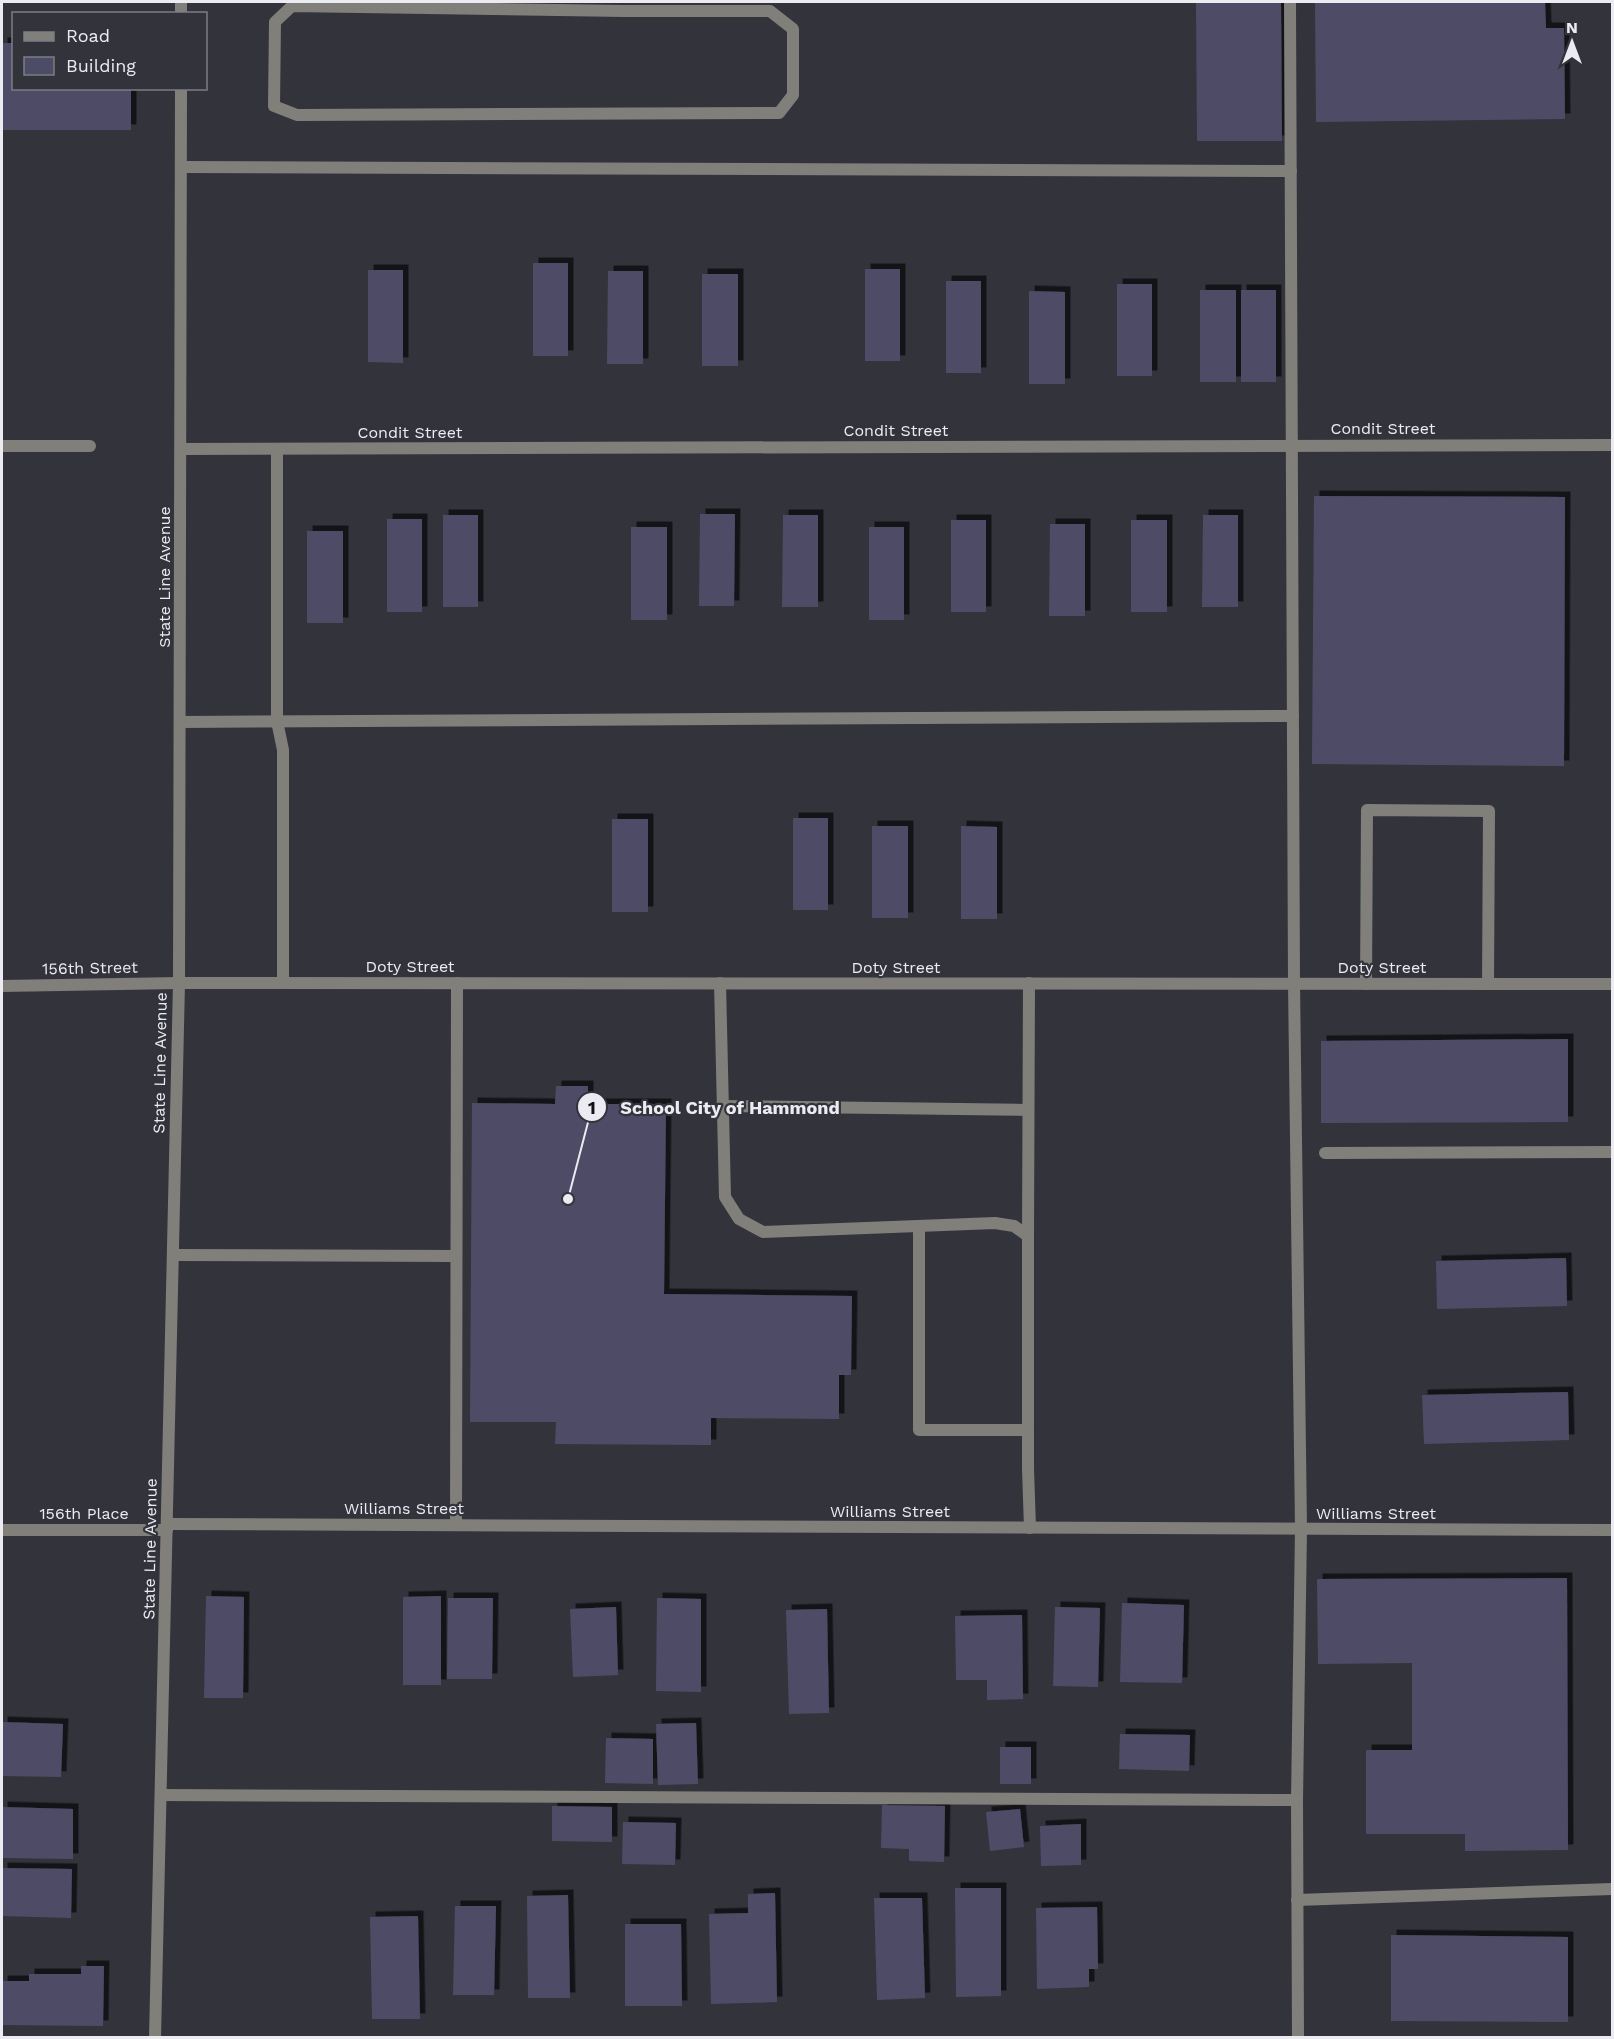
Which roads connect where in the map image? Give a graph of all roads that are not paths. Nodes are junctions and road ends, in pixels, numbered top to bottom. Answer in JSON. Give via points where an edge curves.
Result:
{"nodes":[{"id":1,"x":1290,"y":2,"type":"edge"},
{"id":2,"x":624,"y":6,"type":"edge"},
{"id":3,"x":181,"y":90,"type":"edge"},
{"id":4,"x":181,"y":167,"type":"junction"},
{"id":5,"x":1291,"y":171,"type":"junction"},
{"id":6,"x":1292,"y":445,"type":"junction"},
{"id":7,"x":1612,"y":445,"type":"edge"},
{"id":8,"x":2,"y":446,"type":"edge"},
{"id":9,"x":90,"y":446,"type":"dead end"},
{"id":10,"x":180,"y":448,"type":"junction"},
{"id":11,"x":277,"y":448,"type":"junction"},
{"id":12,"x":1293,"y":716,"type":"junction"},
{"id":13,"x":180,"y":722,"type":"junction"},
{"id":14,"x":277,"y":722,"type":"junction"},
{"id":15,"x":179,"y":983,"type":"junction"},
{"id":16,"x":283,"y":983,"type":"junction"},
{"id":17,"x":457,"y":983,"type":"junction"},
{"id":18,"x":720,"y":983,"type":"junction"},
{"id":19,"x":1029,"y":983,"type":"junction"},
{"id":20,"x":1294,"y":983,"type":"junction"},
{"id":21,"x":1366,"y":984,"type":"junction"},
{"id":22,"x":1488,"y":984,"type":"junction"},
{"id":23,"x":1612,"y":984,"type":"edge"},
{"id":24,"x":2,"y":986,"type":"edge"},
{"id":25,"x":723,"y":1106,"type":"junction"},
{"id":26,"x":1028,"y":1110,"type":"junction"},
{"id":27,"x":1612,"y":1152,"type":"edge"},
{"id":28,"x":1325,"y":1153,"type":"dead end"},
{"id":29,"x":919,"y":1226,"type":"junction"},
{"id":30,"x":1028,"y":1236,"type":"junction"},
{"id":31,"x":173,"y":1255,"type":"junction"},
{"id":32,"x":456,"y":1256,"type":"junction"},
{"id":33,"x":1028,"y":1430,"type":"junction"},
{"id":34,"x":456,"y":1525,"type":"junction"},
{"id":35,"x":167,"y":1527,"type":"junction"},
{"id":36,"x":1030,"y":1528,"type":"junction"},
{"id":37,"x":1301,"y":1529,"type":"junction"},
{"id":38,"x":2,"y":1530,"type":"edge"},
{"id":39,"x":1612,"y":1530,"type":"edge"},
{"id":40,"x":161,"y":1795,"type":"junction"},
{"id":41,"x":1297,"y":1800,"type":"junction"},
{"id":42,"x":1612,"y":1889,"type":"edge"},
{"id":43,"x":1297,"y":1900,"type":"junction"},
{"id":44,"x":155,"y":2037,"type":"edge"},
{"id":45,"x":1298,"y":2037,"type":"edge"}],
"edges":[{"from":1,"to":5,"type":"street"},
{"from":2,"to":2,"type":"street","via":[[292,6],[275,22],[274,106],[297,115],[779,113],[793,95],[793,29],[770,11]]},
{"from":3,"to":4,"type":"street","name":"State Line Avenue"},
{"from":4,"to":5,"type":"street"},
{"from":4,"to":10,"type":"street","name":"State Line Avenue"},
{"from":5,"to":6,"type":"street"},
{"from":6,"to":7,"type":"street","name":"Condit Street"},
{"from":6,"to":11,"type":"street","name":"Condit Street"},
{"from":6,"to":12,"type":"street"},
{"from":8,"to":9,"type":"street"},
{"from":10,"to":11,"type":"street","name":"Condit Street"},
{"from":10,"to":13,"type":"street","name":"State Line Avenue"},
{"from":11,"to":14,"type":"street"},
{"from":12,"to":14,"type":"street"},
{"from":12,"to":20,"type":"street"},
{"from":13,"to":14,"type":"street"},
{"from":13,"to":15,"type":"street","name":"State Line Avenue"},
{"from":14,"to":16,"type":"street","via":[[283,750]]},
{"from":15,"to":16,"type":"street","name":"Doty Street"},
{"from":15,"to":24,"type":"street","name":"156th Street"},
{"from":15,"to":31,"type":"street","name":"State Line Avenue"},
{"from":16,"to":17,"type":"street","name":"Doty Street"},
{"from":17,"to":18,"type":"street","name":"Doty Street"},
{"from":17,"to":32,"type":"street"},
{"from":18,"to":19,"type":"street","name":"Doty Street"},
{"from":18,"to":25,"type":"street"},
{"from":19,"to":20,"type":"street","name":"Doty Street"},
{"from":19,"to":26,"type":"street"},
{"from":20,"to":21,"type":"street","name":"Doty Street"},
{"from":20,"to":37,"type":"street"},
{"from":21,"to":22,"type":"street","name":"Doty Street"},
{"from":21,"to":22,"type":"street","via":[[1367,810],[1489,811]]},
{"from":22,"to":23,"type":"street","name":"Doty Street"},
{"from":25,"to":26,"type":"street"},
{"from":25,"to":29,"type":"street","via":[[725,1197],[739,1218],[763,1232]]},
{"from":26,"to":30,"type":"street"},
{"from":27,"to":28,"type":"street"},
{"from":29,"to":30,"type":"street","via":[[995,1223],[1014,1226]]},
{"from":29,"to":33,"type":"street","via":[[919,1430]]},
{"from":30,"to":33,"type":"street"},
{"from":31,"to":32,"type":"street"},
{"from":31,"to":35,"type":"street","name":"State Line Avenue"},
{"from":32,"to":34,"type":"street"},
{"from":33,"to":36,"type":"street"},
{"from":34,"to":35,"type":"street","name":"Williams Street"},
{"from":34,"to":36,"type":"street","name":"Williams Street"},
{"from":35,"to":38,"type":"street","name":"156th Place"},
{"from":35,"to":40,"type":"street","name":"State Line Avenue"},
{"from":36,"to":37,"type":"street","name":"Williams Street"},
{"from":37,"to":39,"type":"street","name":"Williams Street"},
{"from":37,"to":41,"type":"street"},
{"from":40,"to":41,"type":"street"},
{"from":40,"to":44,"type":"street","name":"State Line Avenue"},
{"from":41,"to":43,"type":"street"},
{"from":42,"to":43,"type":"street"},
{"from":43,"to":45,"type":"street"}]}
